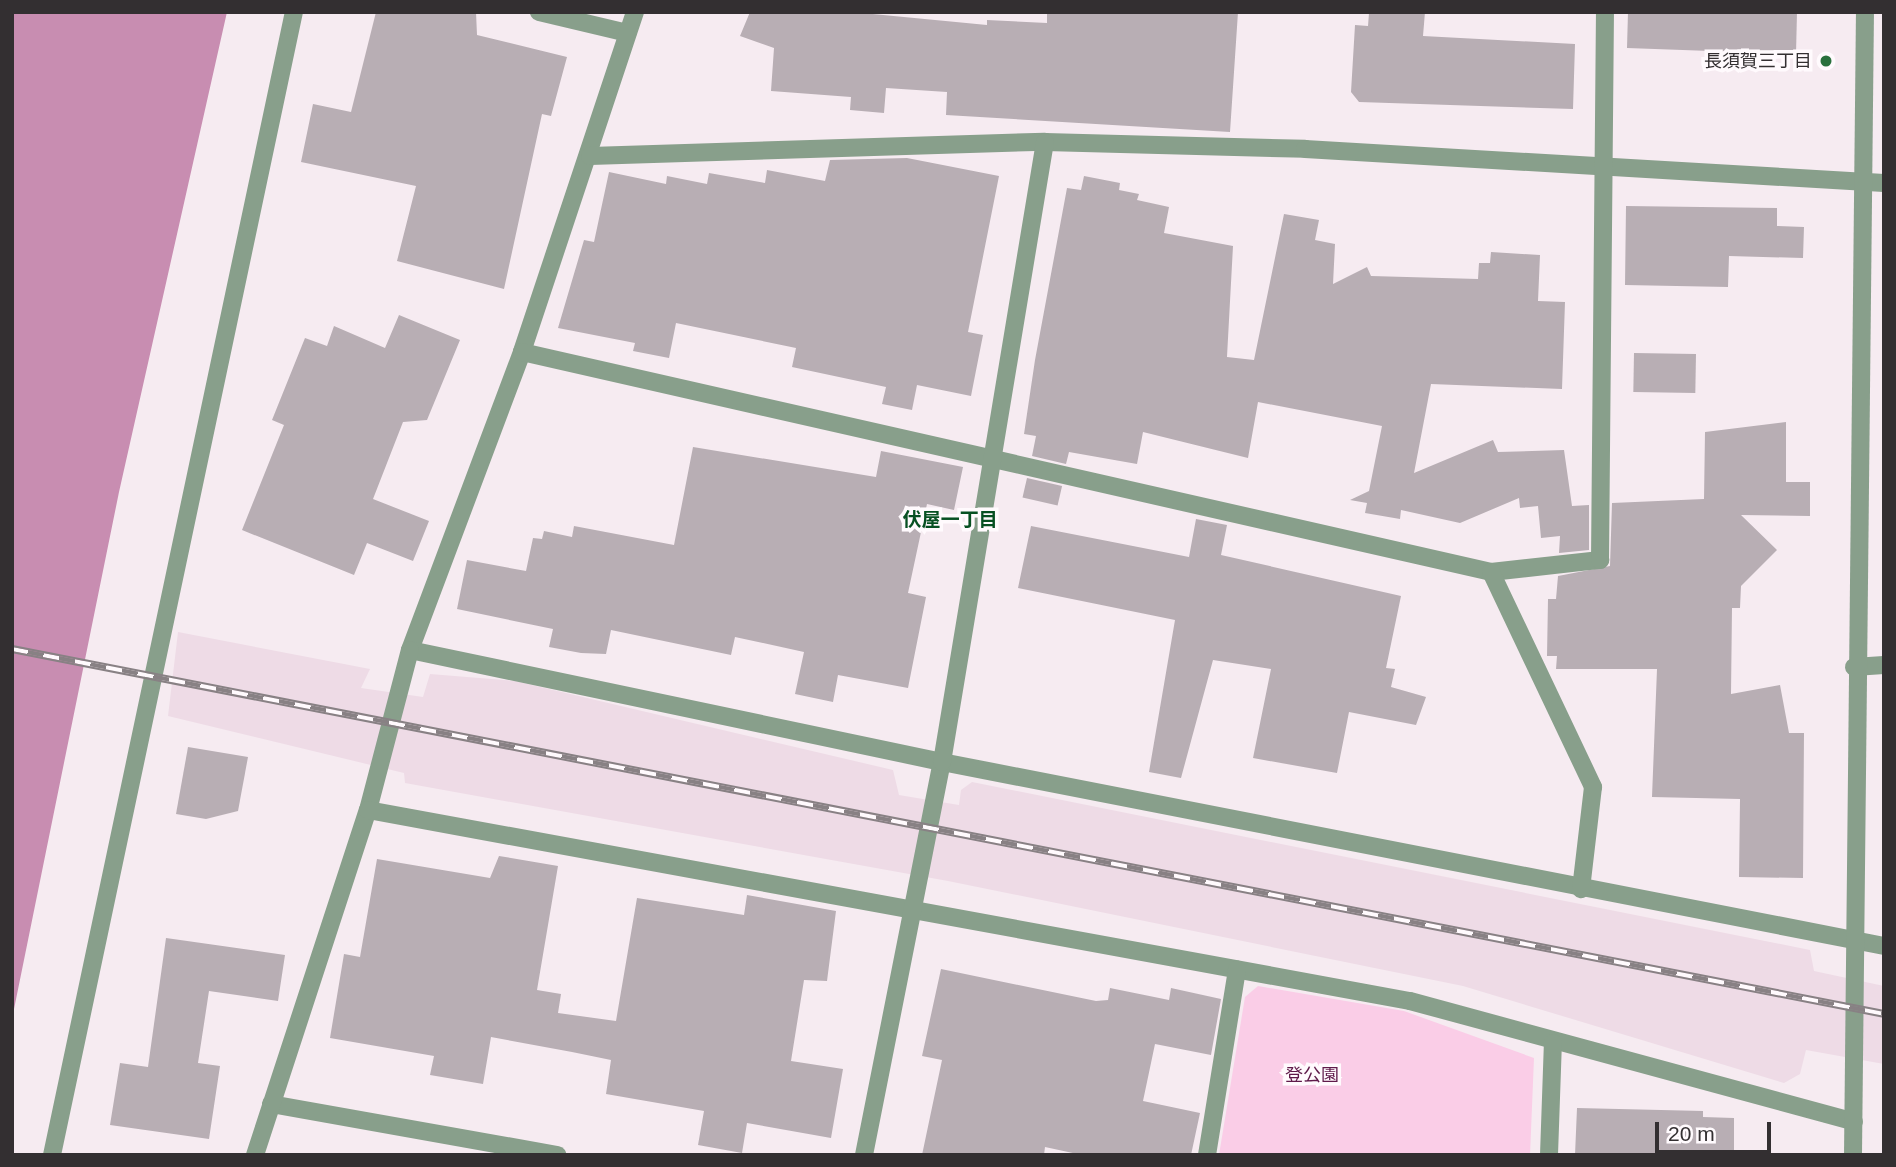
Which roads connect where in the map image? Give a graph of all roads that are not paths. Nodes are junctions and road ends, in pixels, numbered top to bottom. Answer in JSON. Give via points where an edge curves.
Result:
{"nodes":[{"id":1,"x":294,"y":12,"type":"edge"},
{"id":2,"x":539,"y":12,"type":"edge"},
{"id":3,"x":635,"y":12,"type":"edge"},
{"id":4,"x":1605,"y":12,"type":"edge"},
{"id":5,"x":1865,"y":12,"type":"edge"},
{"id":6,"x":628,"y":33,"type":"junction"},
{"id":7,"x":1045,"y":142,"type":"junction"},
{"id":8,"x":590,"y":156,"type":"junction"},
{"id":9,"x":1604,"y":169,"type":"junction"},
{"id":10,"x":1862,"y":183,"type":"junction"},
{"id":11,"x":1884,"y":183,"type":"edge"},
{"id":12,"x":522,"y":352,"type":"junction"},
{"id":13,"x":992,"y":459,"type":"junction"},
{"id":14,"x":1491,"y":572,"type":"junction"},
{"id":15,"x":410,"y":650,"type":"junction"},
{"id":16,"x":1884,"y":665,"type":"edge"},
{"id":17,"x":1854,"y":667,"type":"junction"},
{"id":18,"x":942,"y":762,"type":"junction"},
{"id":19,"x":368,"y":810,"type":"junction"},
{"id":20,"x":1581,"y":889,"type":"junction"},
{"id":21,"x":912,"y":910,"type":"junction"},
{"id":22,"x":1851,"y":942,"type":"junction"},
{"id":23,"x":1884,"y":946,"type":"edge"},
{"id":24,"x":1237,"y":969,"type":"junction"},
{"id":25,"x":1552,"y":1043,"type":"junction"},
{"id":26,"x":271,"y":1104,"type":"junction"},
{"id":27,"x":1854,"y":1122,"type":"junction"},
{"id":28,"x":52,"y":1155,"type":"edge"},
{"id":29,"x":255,"y":1155,"type":"edge"},
{"id":30,"x":558,"y":1155,"type":"edge"},
{"id":31,"x":863,"y":1155,"type":"edge"},
{"id":32,"x":1207,"y":1155,"type":"edge"},
{"id":33,"x":1549,"y":1155,"type":"edge"},
{"id":34,"x":1853,"y":1155,"type":"edge"}],
"edges":[{"from":1,"to":28,"type":"street"},
{"from":2,"to":6,"type":"street"},
{"from":3,"to":6,"type":"street"},
{"from":4,"to":9,"type":"street"},
{"from":5,"to":10,"type":"street"},
{"from":6,"to":8,"type":"street"},
{"from":7,"to":8,"type":"street"},
{"from":7,"to":9,"type":"street","via":[[1305,149]]},
{"from":7,"to":13,"type":"street"},
{"from":8,"to":12,"type":"street"},
{"from":9,"to":10,"type":"street"},
{"from":9,"to":14,"type":"street","via":[[1600,560]]},
{"from":10,"to":11,"type":"street"},
{"from":10,"to":17,"type":"street"},
{"from":12,"to":13,"type":"street"},
{"from":12,"to":15,"type":"street"},
{"from":13,"to":14,"type":"street"},
{"from":13,"to":18,"type":"street"},
{"from":14,"to":20,"type":"street","via":[[1593,787]]},
{"from":15,"to":18,"type":"street"},
{"from":15,"to":19,"type":"street"},
{"from":16,"to":17,"type":"street"},
{"from":17,"to":22,"type":"street"},
{"from":18,"to":20,"type":"street"},
{"from":18,"to":21,"type":"street"},
{"from":19,"to":21,"type":"street"},
{"from":19,"to":26,"type":"street"},
{"from":20,"to":22,"type":"street"},
{"from":21,"to":24,"type":"street"},
{"from":21,"to":31,"type":"street"},
{"from":22,"to":23,"type":"street"},
{"from":22,"to":27,"type":"street"},
{"from":24,"to":25,"type":"street","via":[[1410,1001]]},
{"from":24,"to":32,"type":"street"},
{"from":25,"to":27,"type":"street"},
{"from":25,"to":33,"type":"street"},
{"from":26,"to":29,"type":"street"},
{"from":26,"to":30,"type":"street"},
{"from":27,"to":34,"type":"street"}]}
